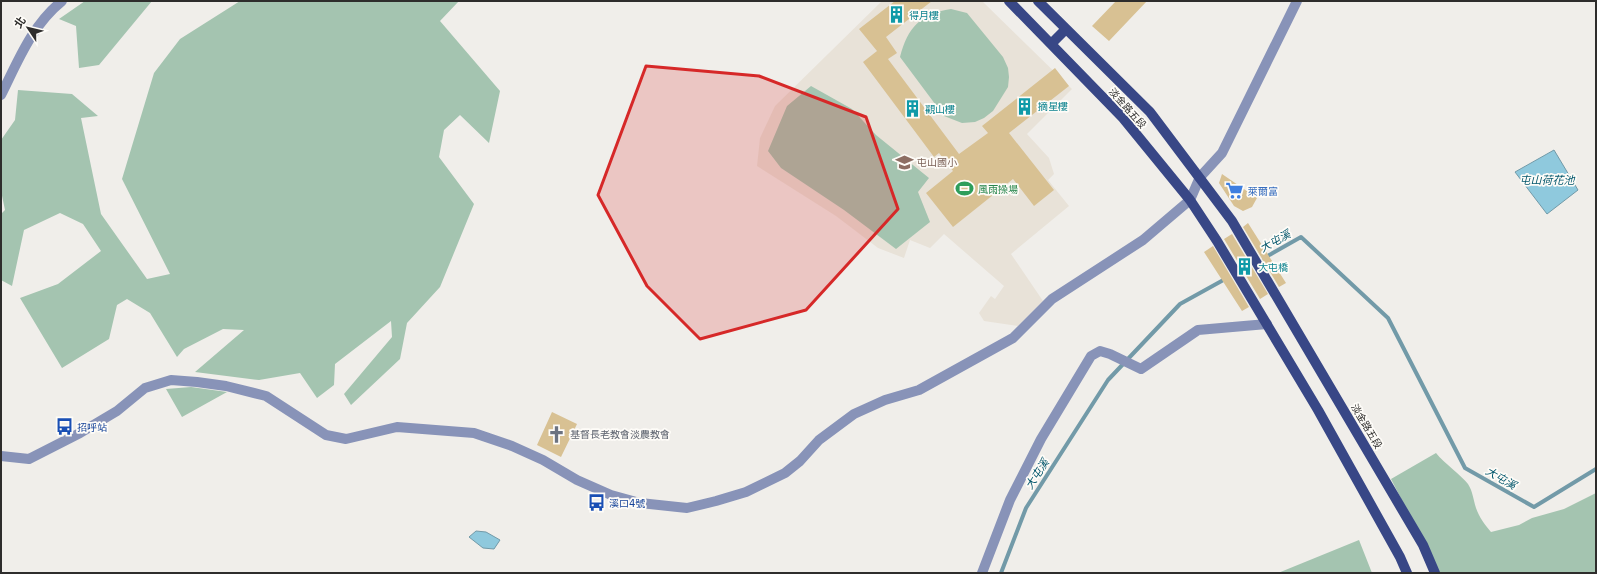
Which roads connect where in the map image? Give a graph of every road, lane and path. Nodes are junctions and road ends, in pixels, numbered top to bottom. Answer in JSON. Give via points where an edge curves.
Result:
{"nodes":[{"id":1,"x":62,"y":1,"type":"edge"},
{"id":2,"x":1009,"y":1,"type":"edge"},
{"id":3,"x":1038,"y":1,"type":"edge"},
{"id":4,"x":1297,"y":1,"type":"edge"},
{"id":5,"x":1066,"y":29,"type":"junction"},
{"id":6,"x":1051,"y":44,"type":"junction"},
{"id":7,"x":1,"y":94,"type":"edge"},
{"id":8,"x":1200,"y":177,"type":"junction"},
{"id":9,"x":1190,"y":200,"type":"junction"},
{"id":10,"x":1267,"y":324,"type":"junction"},
{"id":11,"x":1,"y":456,"type":"edge"},
{"id":12,"x":982,"y":573,"type":"edge"},
{"id":13,"x":1407,"y":573,"type":"edge"},
{"id":14,"x":1435,"y":573,"type":"edge"}],
"edges":[{"from":1,"to":7,"type":"street","via":[[36,27]]},
{"from":2,"to":6,"type":"main road","name":"淡金路五段"},
{"from":3,"to":5,"type":"main road","name":"淡金路五段"},
{"from":4,"to":8,"type":"street","via":[[1222,153]]},
{"from":5,"to":6,"type":"main road"},
{"from":5,"to":8,"type":"main road","name":"淡金路五段","via":[[1150,112]]},
{"from":6,"to":9,"type":"main road","name":"淡金路五段","via":[[1123,118]]},
{"from":8,"to":9,"type":"street"},
{"from":8,"to":14,"type":"main road","name":"淡金路五段","via":[[1235,225],[1424,545]]},
{"from":9,"to":10,"type":"main road","name":"淡金路五段"},
{"from":9,"to":11,"type":"street","via":[[1143,240],[1052,299],[1013,338],[919,390],[885,400],[854,414],[819,440],[785,473],[746,492],[716,502],[687,508],[640,503],[611,495],[577,480],[543,460],[474,433],[397,427],[346,439],[326,435],[266,396],[226,386],[171,380],[145,388],[117,411],[29,459]]},
{"from":10,"to":12,"type":"street","via":[[1198,330],[1141,369],[1100,351],[1092,356],[1041,439],[1010,500]]},
{"from":10,"to":13,"type":"main road"}]}
